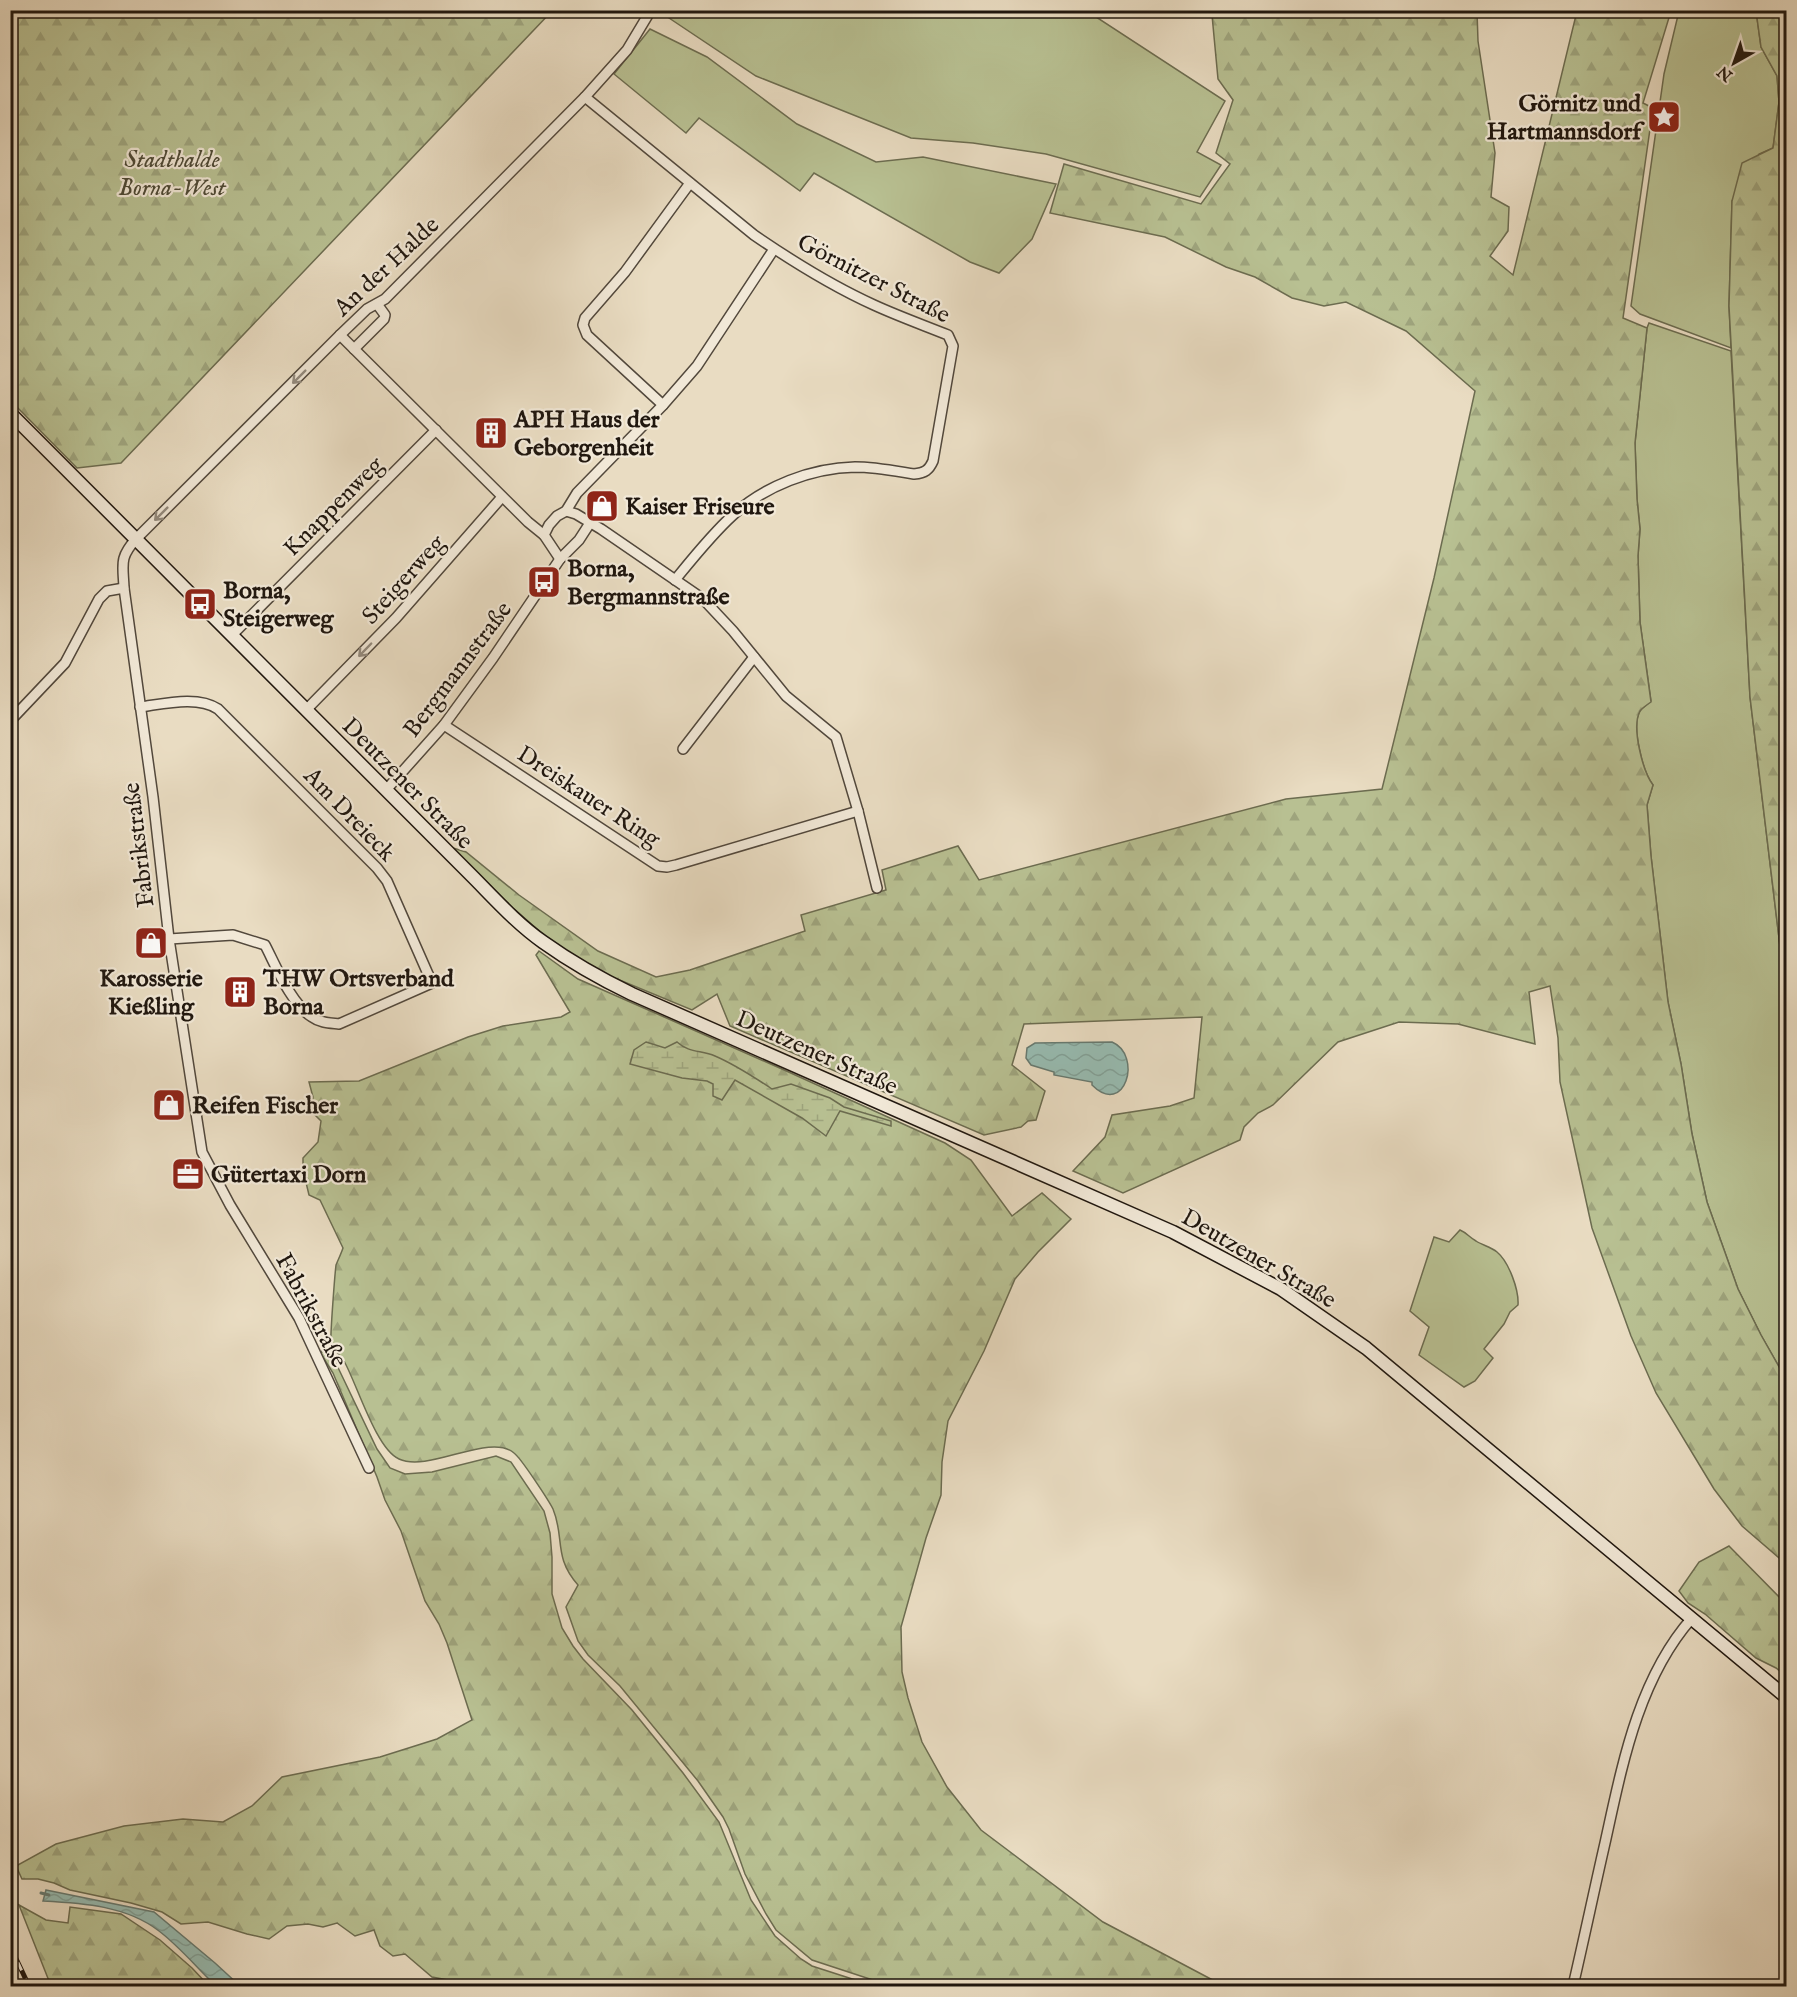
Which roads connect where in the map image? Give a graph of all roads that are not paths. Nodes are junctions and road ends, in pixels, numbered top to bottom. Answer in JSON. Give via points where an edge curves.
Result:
{"nodes":[{"id":1,"x":651,"y":10,"type":"edge"},
{"id":2,"x":585,"y":97,"type":"junction"},
{"id":3,"x":690,"y":183,"type":"junction"},
{"id":4,"x":774,"y":249,"type":"junction"},
{"id":5,"x":377,"y":304,"type":"junction"},
{"id":6,"x":340,"y":335,"type":"junction"},
{"id":7,"x":354,"y":349,"type":"junction"},
{"id":8,"x":663,"y":405,"type":"junction"},
{"id":9,"x":10,"y":413,"type":"edge"},
{"id":10,"x":436,"y":430,"type":"junction"},
{"id":11,"x":502,"y":497,"type":"junction"},
{"id":12,"x":566,"y":511,"type":"junction"},
{"id":13,"x":590,"y":523,"type":"junction"},
{"id":14,"x":544,"y":535,"type":"junction"},
{"id":15,"x":136,"y":539,"type":"junction"},
{"id":16,"x":560,"y":559,"type":"junction"},
{"id":17,"x":675,"y":580,"type":"junction"},
{"id":18,"x":124,"y":588,"type":"junction"},
{"id":19,"x":232,"y":635,"type":"junction"},
{"id":20,"x":754,"y":657,"type":"junction"},
{"id":21,"x":140,"y":708,"type":"junction"},
{"id":22,"x":306,"y":710,"type":"junction"},
{"id":23,"x":10,"y":721,"type":"edge"},
{"id":24,"x":444,"y":725,"type":"junction"},
{"id":25,"x":683,"y":749,"type":"dead end"},
{"id":26,"x":386,"y":790,"type":"junction"},
{"id":27,"x":858,"y":811,"type":"junction"},
{"id":28,"x":878,"y":888,"type":"dead end"},
{"id":29,"x":169,"y":939,"type":"junction"},
{"id":30,"x":369,"y":1468,"type":"dead end"},
{"id":31,"x":1692,"y":1618,"type":"junction"},
{"id":32,"x":1786,"y":1697,"type":"edge"},
{"id":33,"x":1573,"y":1986,"type":"edge"}],
"edges":[{"from":1,"to":2,"type":"street","name":"An der Halde","via":[[627,50]]},
{"from":2,"to":3,"type":"street","name":"Görnitzer Straße"},
{"from":2,"to":5,"type":"street","name":"An der Halde"},
{"from":3,"to":4,"type":"street","name":"Görnitzer Straße"},
{"from":3,"to":8,"type":"street","via":[[583,325],[587,335]]},
{"from":4,"to":8,"type":"street","via":[[697,366]]},
{"from":4,"to":17,"type":"street","name":"Görnitzer Straße","via":[[850,294],[948,335],[953,346],[933,461],[930,469],[920,474],[856,467],[813,473],[778,485],[732,515]]},
{"from":5,"to":6,"type":"street","name":"An der Halde"},
{"from":5,"to":7,"type":"street","via":[[384,319]]},
{"from":6,"to":7,"type":"street"},
{"from":6,"to":15,"type":"street","name":"An der Halde","one_way":true},
{"from":7,"to":10,"type":"street"},
{"from":8,"to":12,"type":"street","via":[[577,493]]},
{"from":9,"to":15,"type":"main road","name":"Deutzener Straße"},
{"from":10,"to":11,"type":"street"},
{"from":10,"to":19,"type":"street","name":"Knappenweg"},
{"from":11,"to":14,"type":"street"},
{"from":11,"to":22,"type":"street","name":"Steigerweg","one_way":true,"via":[[396,618]]},
{"from":12,"to":13,"type":"street"},
{"from":12,"to":14,"type":"street","via":[[557,516]]},
{"from":13,"to":16,"type":"street","name":"Bergmannstraße"},
{"from":13,"to":17,"type":"street"},
{"from":14,"to":16,"type":"street"},
{"from":15,"to":18,"type":"street","name":"Fabrikstraße","via":[[123,557]]},
{"from":15,"to":19,"type":"main road","name":"Deutzener Straße"},
{"from":16,"to":24,"type":"street","name":"Bergmannstraße"},
{"from":17,"to":20,"type":"street","via":[[711,606]]},
{"from":18,"to":21,"type":"street","name":"Fabrikstraße"},
{"from":18,"to":23,"type":"street","via":[[107,591],[99,599],[65,663]]},
{"from":19,"to":22,"type":"main road","name":"Deutzener Straße"},
{"from":20,"to":25,"type":"street"},
{"from":20,"to":27,"type":"street","via":[[786,696],[836,737]]},
{"from":21,"to":29,"type":"street","name":"Fabrikstraße"},
{"from":21,"to":29,"type":"street","name":"Am Dreieck","via":[[200,701],[218,709],[387,881],[432,982],[339,1024],[323,1023],[310,1017],[296,1000],[265,945],[233,935]]},
{"from":22,"to":26,"type":"main road","name":"Deutzener Straße"},
{"from":24,"to":26,"type":"street","name":"Bergmannstraße"},
{"from":24,"to":27,"type":"street","name":"Dreiskauer Ring","via":[[658,866],[676,865]]},
{"from":26,"to":31,"type":"main road","name":"Deutzener Straße","via":[[520,923],[600,978],[1173,1232],[1281,1289],[1366,1348]]},
{"from":27,"to":28,"type":"street"},
{"from":29,"to":30,"type":"street","name":"Fabrikstraße","via":[[202,1152],[299,1318]]},
{"from":31,"to":32,"type":"main road","name":"Deutzener Straße"},
{"from":31,"to":33,"type":"street","via":[[1677,1634],[1663,1660],[1631,1737]]}]}
